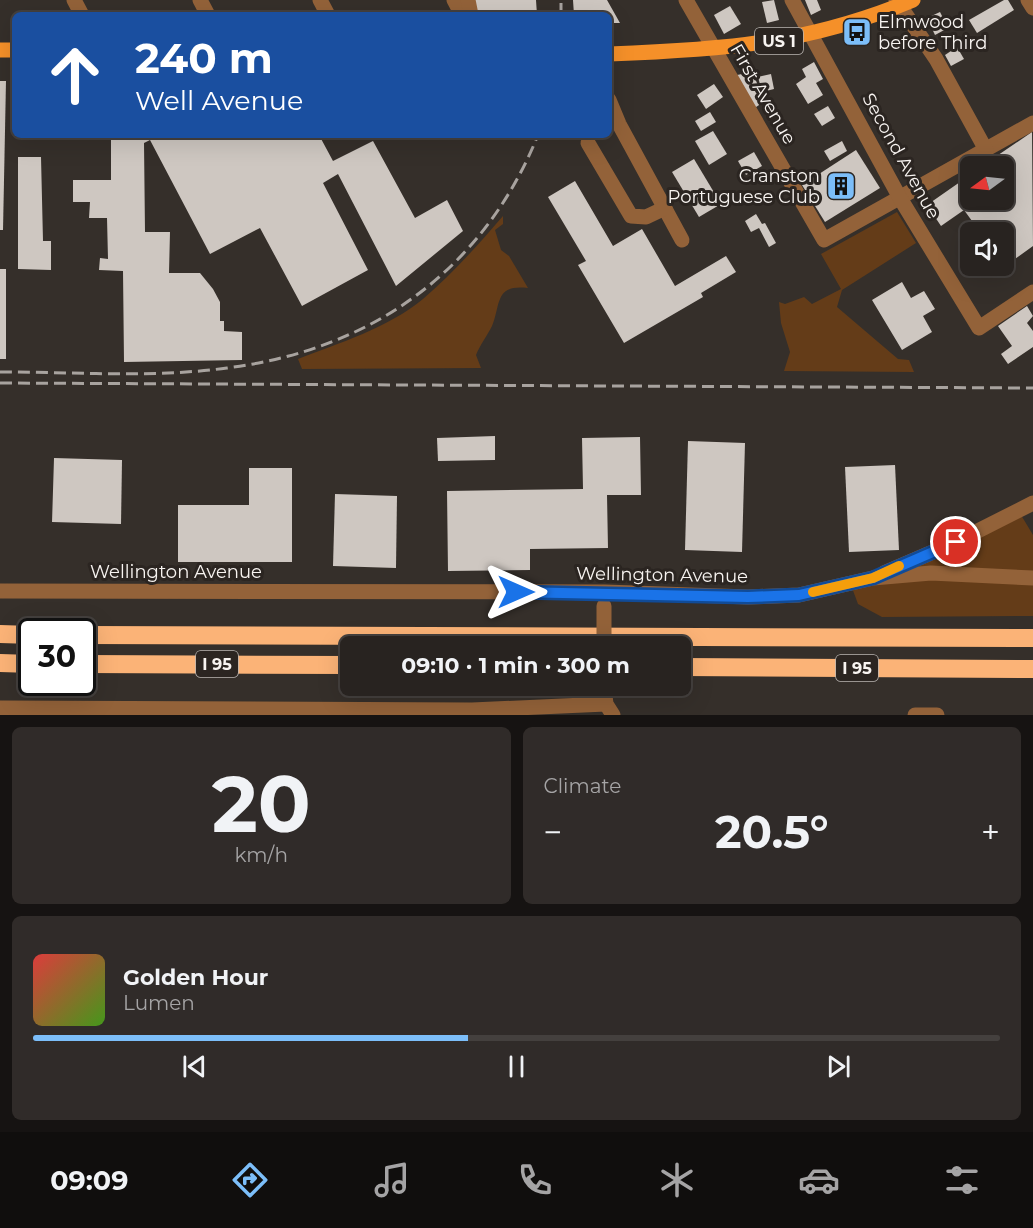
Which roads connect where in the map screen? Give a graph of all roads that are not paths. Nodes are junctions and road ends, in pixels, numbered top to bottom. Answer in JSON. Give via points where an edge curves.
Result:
{"nodes":[{"id":1,"x":686,"y":0,"type":"edge"},
{"id":2,"x":792,"y":0,"type":"edge"},
{"id":3,"x":1028,"y":0,"type":"edge"},
{"id":4,"x":903,"y":2,"type":"edge"},
{"id":5,"x":1033,"y":8,"type":"edge"},
{"id":6,"x":812,"y":34,"type":"junction"},
{"id":7,"x":714,"y":50,"type":"junction"},
{"id":8,"x":612,"y":54,"type":"edge"},
{"id":9,"x":612,"y":107,"type":"edge"},
{"id":10,"x":1033,"y":123,"type":"edge"},
{"id":11,"x":588,"y":143,"type":"dead end"},
{"id":12,"x":986,"y":150,"type":"junction"},
{"id":13,"x":900,"y":198,"type":"junction"},
{"id":14,"x":665,"y":208,"type":"junction"},
{"id":15,"x":682,"y":240,"type":"dead end"},
{"id":16,"x":1033,"y":292,"type":"edge"},
{"id":17,"x":1033,"y":503,"type":"edge"},
{"id":18,"x":873,"y":578,"type":"junction"},
{"id":19,"x":1033,"y":578,"type":"edge"},
{"id":20,"x":0,"y":591,"type":"edge"},
{"id":21,"x":604,"y":599,"type":"junction"},
{"id":22,"x":0,"y":634,"type":"edge"},
{"id":23,"x":18,"y":634,"type":"edge"},
{"id":24,"x":96,"y":635,"type":"edge"},
{"id":25,"x":604,"y":636,"type":"edge"},
{"id":26,"x":1033,"y":638,"type":"edge"},
{"id":27,"x":0,"y":663,"type":"edge"},
{"id":28,"x":18,"y":664,"type":"edge"},
{"id":29,"x":96,"y":664,"type":"edge"},
{"id":30,"x":340,"y":665,"type":"edge"},
{"id":31,"x":691,"y":667,"type":"edge"},
{"id":32,"x":1033,"y":669,"type":"edge"},
{"id":33,"x":607,"y":699,"type":"edge"},
{"id":34,"x":0,"y":708,"type":"edge"},
{"id":35,"x":234,"y":713,"type":"edge"},
{"id":36,"x":591,"y":715,"type":"edge"},
{"id":37,"x":915,"y":715,"type":"edge"},
{"id":38,"x":937,"y":715,"type":"edge"}],
"edges":[{"from":1,"to":7,"type":"street","name":"First Avenue"},
{"from":2,"to":6,"type":"street","name":"Second Avenue"},
{"from":3,"to":5,"type":"street"},
{"from":4,"to":6,"type":"main road","number":"US 1"},
{"from":4,"to":12,"type":"street"},
{"from":6,"to":7,"type":"main road","number":"US 1"},
{"from":6,"to":13,"type":"street","name":"Second Avenue"},
{"from":7,"to":8,"type":"main road","number":"US 1"},
{"from":7,"to":13,"type":"street","name":"First Avenue","via":[[824,240]]},
{"from":9,"to":14,"type":"street"},
{"from":10,"to":12,"type":"street"},
{"from":11,"to":14,"type":"street","via":[[631,216],[646,217]]},
{"from":12,"to":13,"type":"street"},
{"from":13,"to":16,"type":"street","name":"Second Avenue","via":[[979,328]]},
{"from":14,"to":15,"type":"street"},
{"from":17,"to":18,"type":"street"},
{"from":18,"to":19,"type":"street","name":"Wellington Avenue","via":[[931,573]]},
{"from":18,"to":21,"type":"street","name":"Wellington Avenue","via":[[799,595]]},
{"from":20,"to":21,"type":"street","name":"Wellington Avenue"},
{"from":21,"to":25,"type":"street","bridge":true},
{"from":22,"to":23,"type":"highway"},
{"from":24,"to":26,"type":"highway","number":"I 95"},
{"from":27,"to":28,"type":"highway"},
{"from":29,"to":30,"type":"highway","number":"I 95"},
{"from":31,"to":32,"type":"highway","number":"I 95"},
{"from":33,"to":35,"type":"street","via":[[472,710]]},
{"from":33,"to":36,"type":"street"},
{"from":34,"to":35,"type":"street"},
{"from":37,"to":38,"type":"street"}]}
